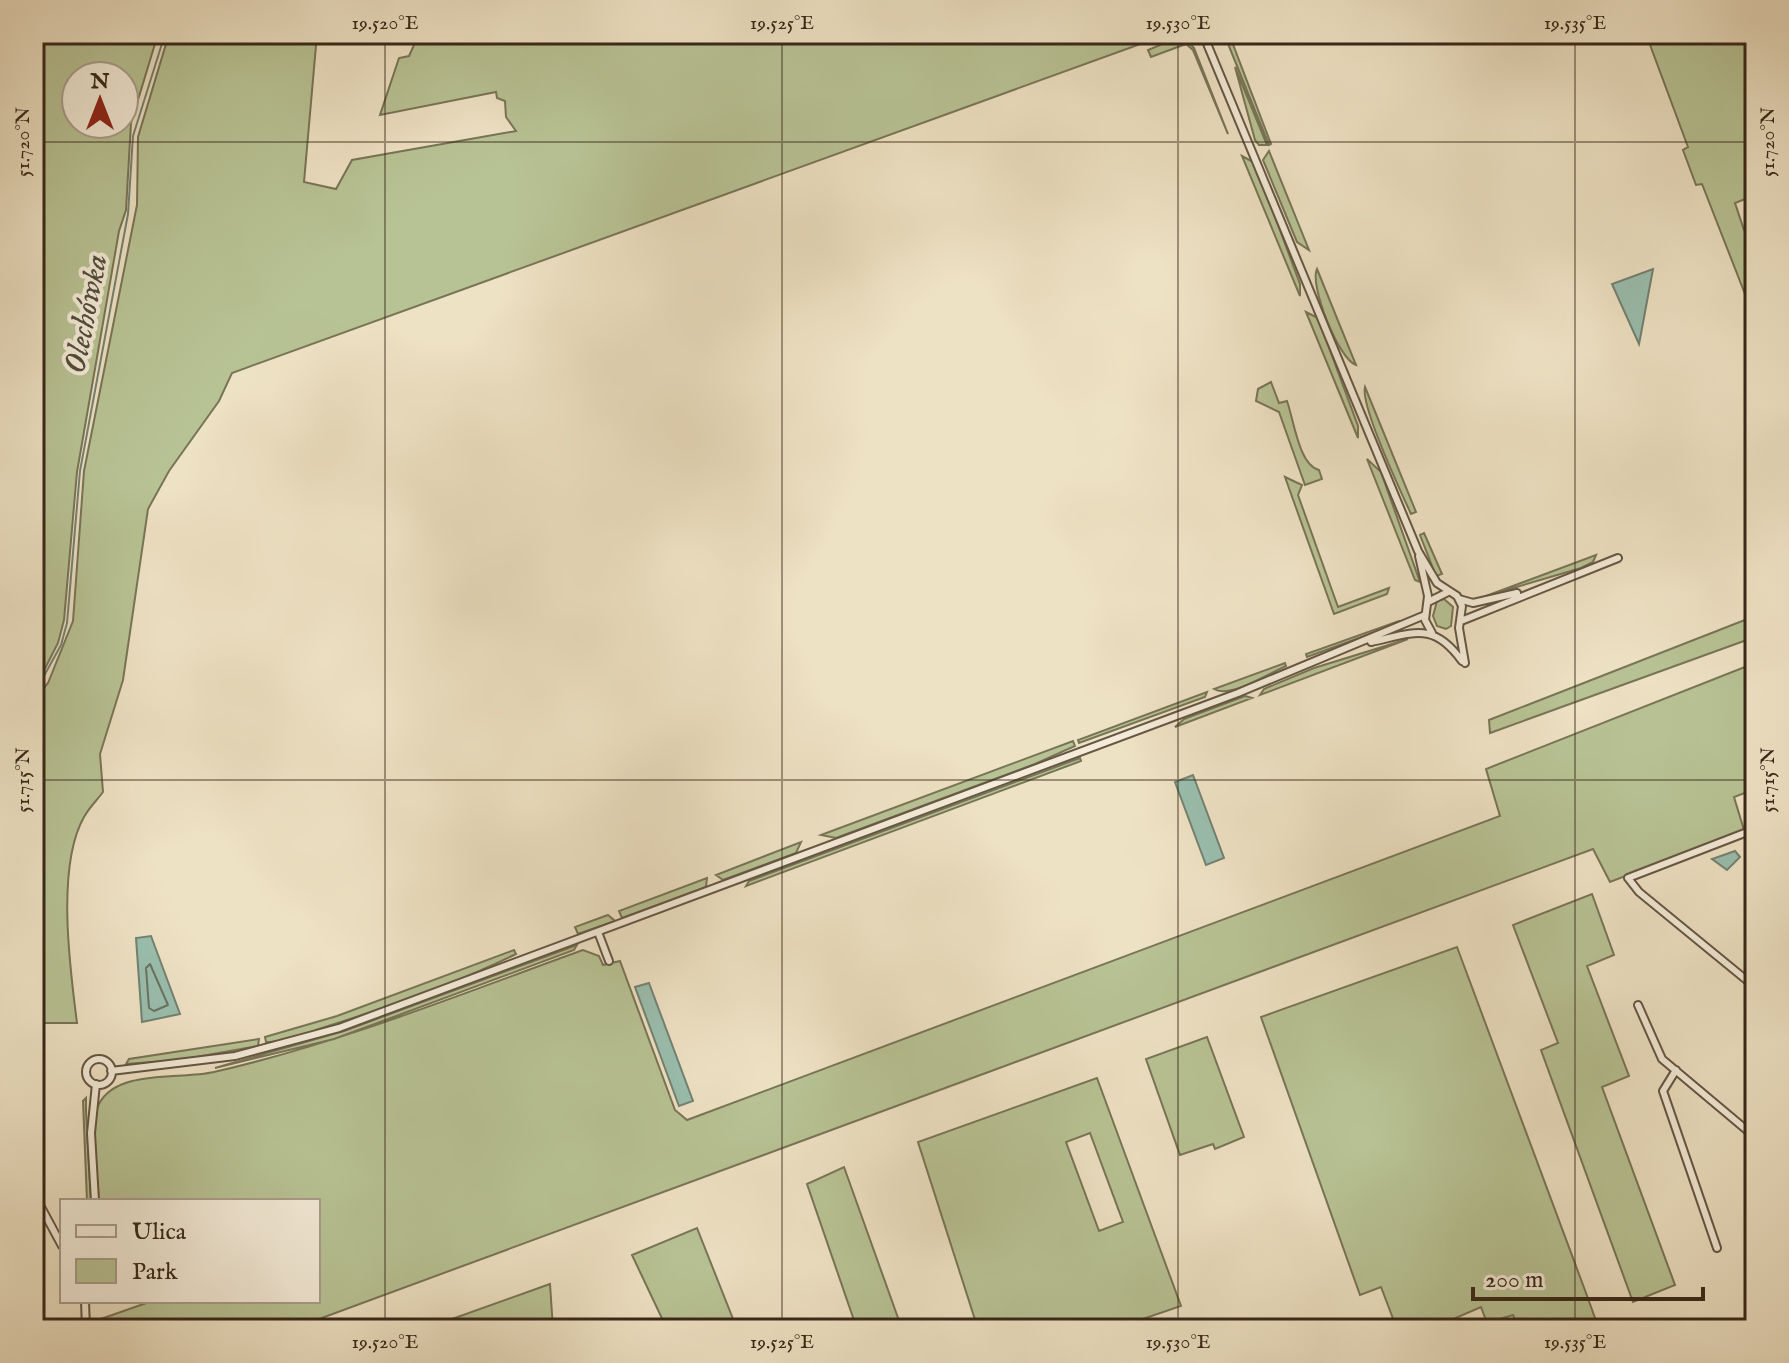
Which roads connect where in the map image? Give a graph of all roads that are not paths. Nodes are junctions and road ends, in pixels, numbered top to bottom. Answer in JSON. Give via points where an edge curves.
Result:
{"nodes":[{"id":1,"x":1203,"y":34,"type":"edge"},
{"id":2,"x":1210,"y":34,"type":"edge"},
{"id":3,"x":1212,"y":48,"type":"junction"},
{"id":4,"x":1418,"y":551,"type":"junction"},
{"id":5,"x":1618,"y":558,"type":"dead end"},
{"id":6,"x":1536,"y":589,"type":"junction"},
{"id":7,"x":1448,"y":592,"type":"junction"},
{"id":8,"x":1459,"y":599,"type":"junction"},
{"id":9,"x":1428,"y":602,"type":"junction"},
{"id":10,"x":1425,"y":615,"type":"junction"},
{"id":11,"x":1459,"y":625,"type":"junction"},
{"id":12,"x":1432,"y":633,"type":"junction"},
{"id":13,"x":1442,"y":637,"type":"junction"},
{"id":14,"x":1357,"y":645,"type":"junction"},
{"id":15,"x":1755,"y":829,"type":"edge"},
{"id":16,"x":598,"y":932,"type":"junction"},
{"id":17,"x":609,"y":961,"type":"dead end"},
{"id":18,"x":1755,"y":987,"type":"edge"},
{"id":19,"x":1638,"y":1005,"type":"dead end"},
{"id":20,"x":1676,"y":1070,"type":"junction"},
{"id":21,"x":111,"y":1071,"type":"junction"},
{"id":22,"x":96,"y":1084,"type":"junction"},
{"id":23,"x":1755,"y":1137,"type":"edge"},
{"id":24,"x":34,"y":1194,"type":"edge"},
{"id":25,"x":95,"y":1199,"type":"edge"},
{"id":26,"x":60,"y":1242,"type":"edge"},
{"id":27,"x":1717,"y":1248,"type":"dead end"},
{"id":28,"x":85,"y":1303,"type":"edge"},
{"id":29,"x":86,"y":1329,"type":"edge"}],
"edges":[{"from":1,"to":3,"type":"street"},
{"from":2,"to":3,"type":"street"},
{"from":3,"to":4,"type":"street"},
{"from":4,"to":7,"type":"street"},
{"from":4,"to":9,"type":"street"},
{"from":5,"to":6,"type":"street"},
{"from":6,"to":8,"type":"street","via":[[1473,603]]},
{"from":6,"to":11,"type":"street"},
{"from":7,"to":8,"type":"street"},
{"from":7,"to":9,"type":"street"},
{"from":8,"to":11,"type":"street"},
{"from":9,"to":10,"type":"street"},
{"from":10,"to":12,"type":"street"},
{"from":10,"to":14,"type":"street"},
{"from":11,"to":13,"type":"street"},
{"from":11,"to":13,"type":"street","via":[[1465,663]]},
{"from":12,"to":13,"type":"street"},
{"from":12,"to":14,"type":"street"},
{"from":14,"to":16,"type":"street"},
{"from":15,"to":18,"type":"street","via":[[1628,878]]},
{"from":16,"to":17,"type":"street"},
{"from":16,"to":21,"type":"street","via":[[306,1039],[235,1056]]},
{"from":19,"to":20,"type":"street","via":[[1655,1048]]},
{"from":20,"to":23,"type":"street"},
{"from":20,"to":27,"type":"street","via":[[1663,1091]]},
{"from":21,"to":22,"type":"street","via":[[107,1081]]},
{"from":21,"to":22,"type":"street","via":[[104,1060],[90,1062],[86,1075]]},
{"from":22,"to":25,"type":"street","via":[[91,1133]]},
{"from":24,"to":26,"type":"street"},
{"from":28,"to":29,"type":"street"}]}
